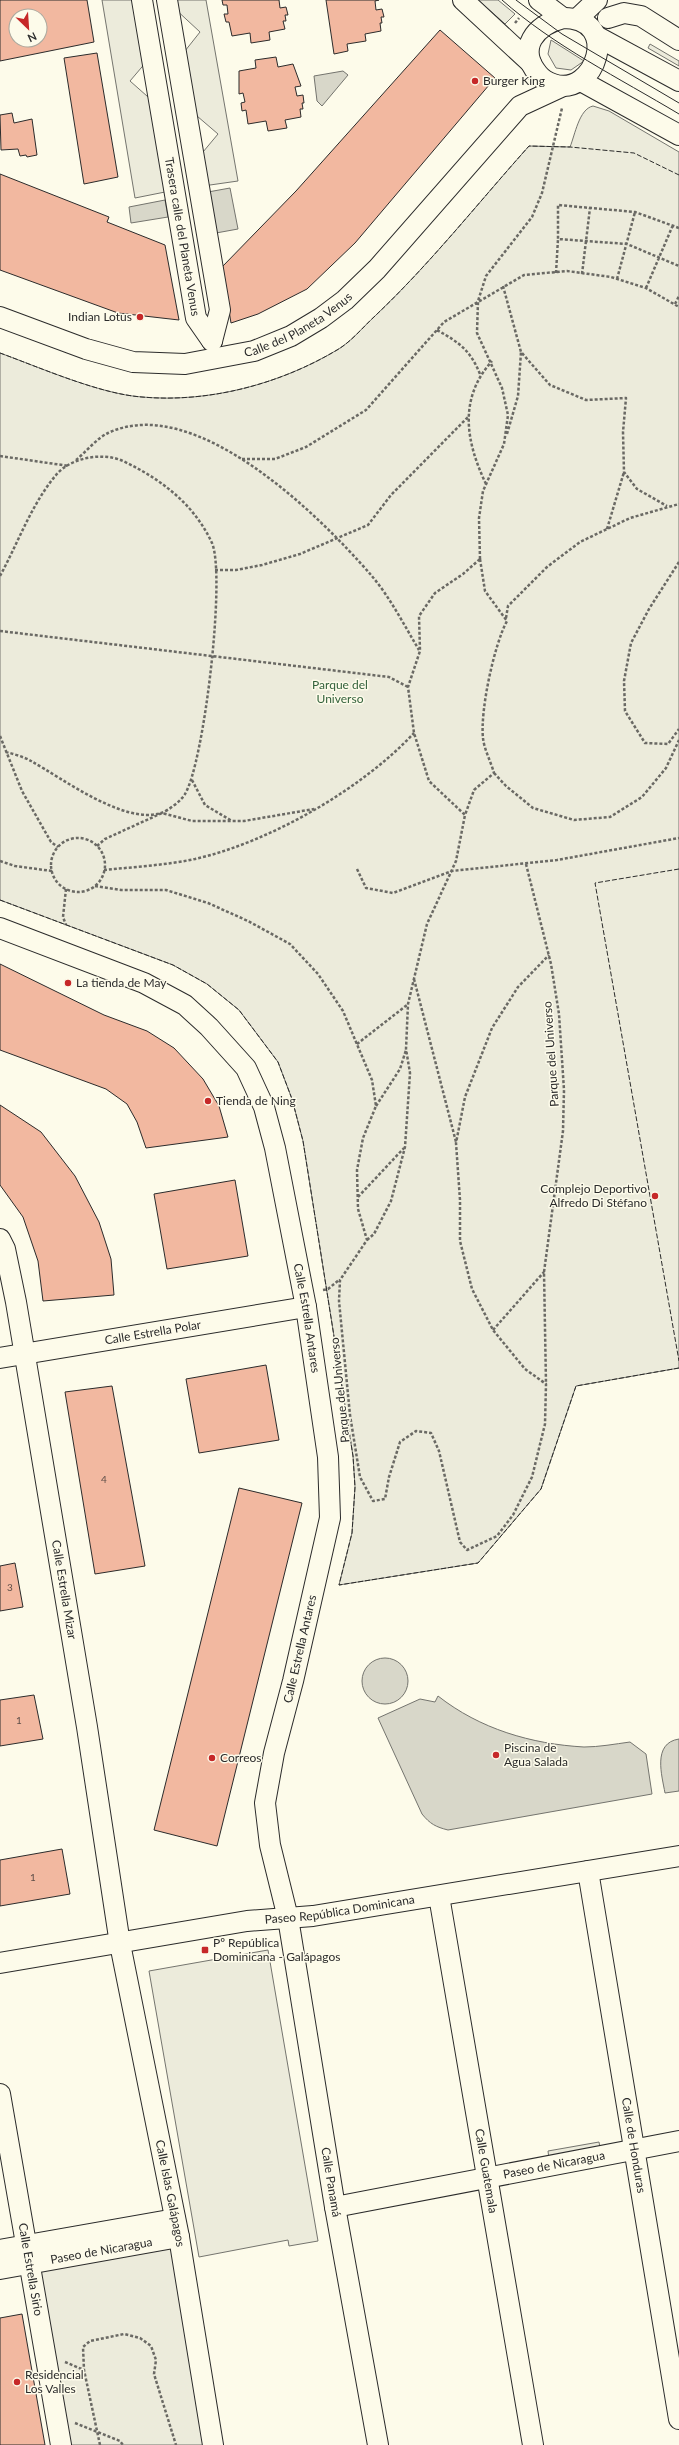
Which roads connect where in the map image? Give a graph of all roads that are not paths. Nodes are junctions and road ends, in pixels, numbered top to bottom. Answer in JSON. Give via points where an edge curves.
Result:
{"nodes":[{"id":1,"x":142,"y":0,"type":"edge"},
{"id":2,"x":167,"y":0,"type":"edge"},
{"id":3,"x":463,"y":0,"type":"edge"},
{"id":4,"x":539,"y":0,"type":"edge"},
{"id":5,"x":596,"y":0,"type":"edge"},
{"id":6,"x":625,"y":0,"type":"edge"},
{"id":7,"x":571,"y":18,"type":"junction"},
{"id":8,"x":599,"y":28,"type":"junction"},
{"id":9,"x":679,"y":40,"type":"edge"},
{"id":10,"x":532,"y":65,"type":"junction"},
{"id":11,"x":581,"y":81,"type":"junction"},
{"id":12,"x":679,"y":82,"type":"edge"},
{"id":13,"x":562,"y":96,"type":"junction"},
{"id":14,"x":520,"y":106,"type":"junction"},
{"id":15,"x":679,"y":135,"type":"edge"},
{"id":16,"x":0,"y":317,"type":"edge"},
{"id":17,"x":0,"y":928,"type":"edge"},
{"id":18,"x":0,"y":1239,"type":"edge"},
{"id":19,"x":306,"y":1307,"type":"junction"},
{"id":20,"x":24,"y":1354,"type":"junction"},
{"id":21,"x":0,"y":1358,"type":"edge"},
{"id":22,"x":679,"y":1856,"type":"edge"},
{"id":23,"x":588,"y":1871,"type":"junction"},
{"id":24,"x":439,"y":1896,"type":"junction"},
{"id":25,"x":288,"y":1918,"type":"junction"},
{"id":26,"x":120,"y":1944,"type":"junction"},
{"id":27,"x":0,"y":1963,"type":"edge"},
{"id":28,"x":0,"y":2094,"type":"edge"},
{"id":29,"x":679,"y":2141,"type":"edge"},
{"id":30,"x":635,"y":2149,"type":"junction"},
{"id":31,"x":488,"y":2177,"type":"junction"},
{"id":32,"x":335,"y":2207,"type":"junction"},
{"id":33,"x":177,"y":2228,"type":"junction"},
{"id":34,"x":0,"y":2250,"type":"edge"},
{"id":35,"x":28,"y":2254,"type":"junction"},
{"id":36,"x":0,"y":2268,"type":"edge"},
{"id":37,"x":679,"y":2419,"type":"edge"},
{"id":38,"x":61,"y":2445,"type":"edge"},
{"id":39,"x":213,"y":2445,"type":"edge"},
{"id":40,"x":378,"y":2445,"type":"edge"},
{"id":41,"x":533,"y":2445,"type":"edge"}],
"edges":[{"from":1,"to":2,"type":"street","name":"Trasera calle del Planeta Venus","via":[[196,318],[212,341],[220,310]]},
{"from":3,"to":10,"type":"street","via":[[513,44]]},
{"from":4,"to":7,"type":"street"},
{"from":5,"to":7,"type":"street"},
{"from":6,"to":8,"type":"street"},
{"from":7,"to":8,"type":"street"},
{"from":7,"to":10,"type":"street","via":[[547,23],[539,29],[529,49]]},
{"from":8,"to":9,"type":"street","via":[[624,13],[641,16]]},
{"from":8,"to":11,"type":"street","via":[[594,63]]},
{"from":8,"to":12,"type":"street"},
{"from":10,"to":13,"type":"street"},
{"from":10,"to":14,"type":"street","name":"Calle del Planeta Venus"},
{"from":11,"to":13,"type":"street"},
{"from":11,"to":15,"type":"street"},
{"from":13,"to":14,"type":"street","name":"Calle del Planeta Venus"},
{"from":14,"to":16,"type":"street","name":"Calle del Planeta Venus","via":[[377,269],[345,300],[291,336],[254,351],[185,364],[133,362],[86,349]]},
{"from":17,"to":19,"type":"street","name":"Calle Estrella Antares","via":[[144,983],[186,1005],[246,1068],[264,1107],[275,1148]]},
{"from":18,"to":20,"type":"street","name":"Calle Estrella Mizar","via":[[5,1249]]},
{"from":19,"to":20,"type":"street","name":"Calle Estrella Polar"},
{"from":19,"to":25,"type":"street","name":"Calle Estrella Antares","via":[[328,1457],[330,1518],[274,1753],[265,1803],[270,1846]]},
{"from":20,"to":21,"type":"street","name":"Calle Estrella Polar"},
{"from":20,"to":26,"type":"street","name":"Calle Estrella Mizar","via":[[87,1728]]},
{"from":22,"to":23,"type":"street","name":"Paseo República Dominicana"},
{"from":23,"to":24,"type":"street","name":"Paseo República Dominicana"},
{"from":23,"to":30,"type":"street","name":"Calle de Honduras"},
{"from":24,"to":25,"type":"street","name":"Paseo República Dominicana"},
{"from":24,"to":31,"type":"street","name":"Calle Guatemala"},
{"from":25,"to":26,"type":"street","name":"Paseo República Dominicana","via":[[247,1921]]},
{"from":25,"to":32,"type":"street","name":"Calle Panamá"},
{"from":26,"to":27,"type":"street","name":"Paseo República Dominicana"},
{"from":26,"to":33,"type":"street","name":"Calle Islas Galápagos"},
{"from":28,"to":35,"type":"street","name":"Calle Estrella Sirio"},
{"from":29,"to":30,"type":"street","name":"Paseo de Nicaragua"},
{"from":30,"to":31,"type":"street","name":"Paseo de Nicaragua"},
{"from":30,"to":37,"type":"street","name":"Calle de Honduras"},
{"from":31,"to":32,"type":"street","name":"Paseo de Nicaragua"},
{"from":31,"to":41,"type":"street","name":"Calle Guatemala"},
{"from":32,"to":40,"type":"street","name":"Calle Panamá"},
{"from":33,"to":35,"type":"street","name":"Paseo de Nicaragua"},
{"from":33,"to":39,"type":"street","name":"Calle Islas Galápagos"},
{"from":34,"to":35,"type":"street","name":"Paseo de Nicaragua"},
{"from":35,"to":36,"type":"street","name":"Paseo de Nicaragua"},
{"from":35,"to":38,"type":"street","name":"Calle Estrella Sirio"}]}
